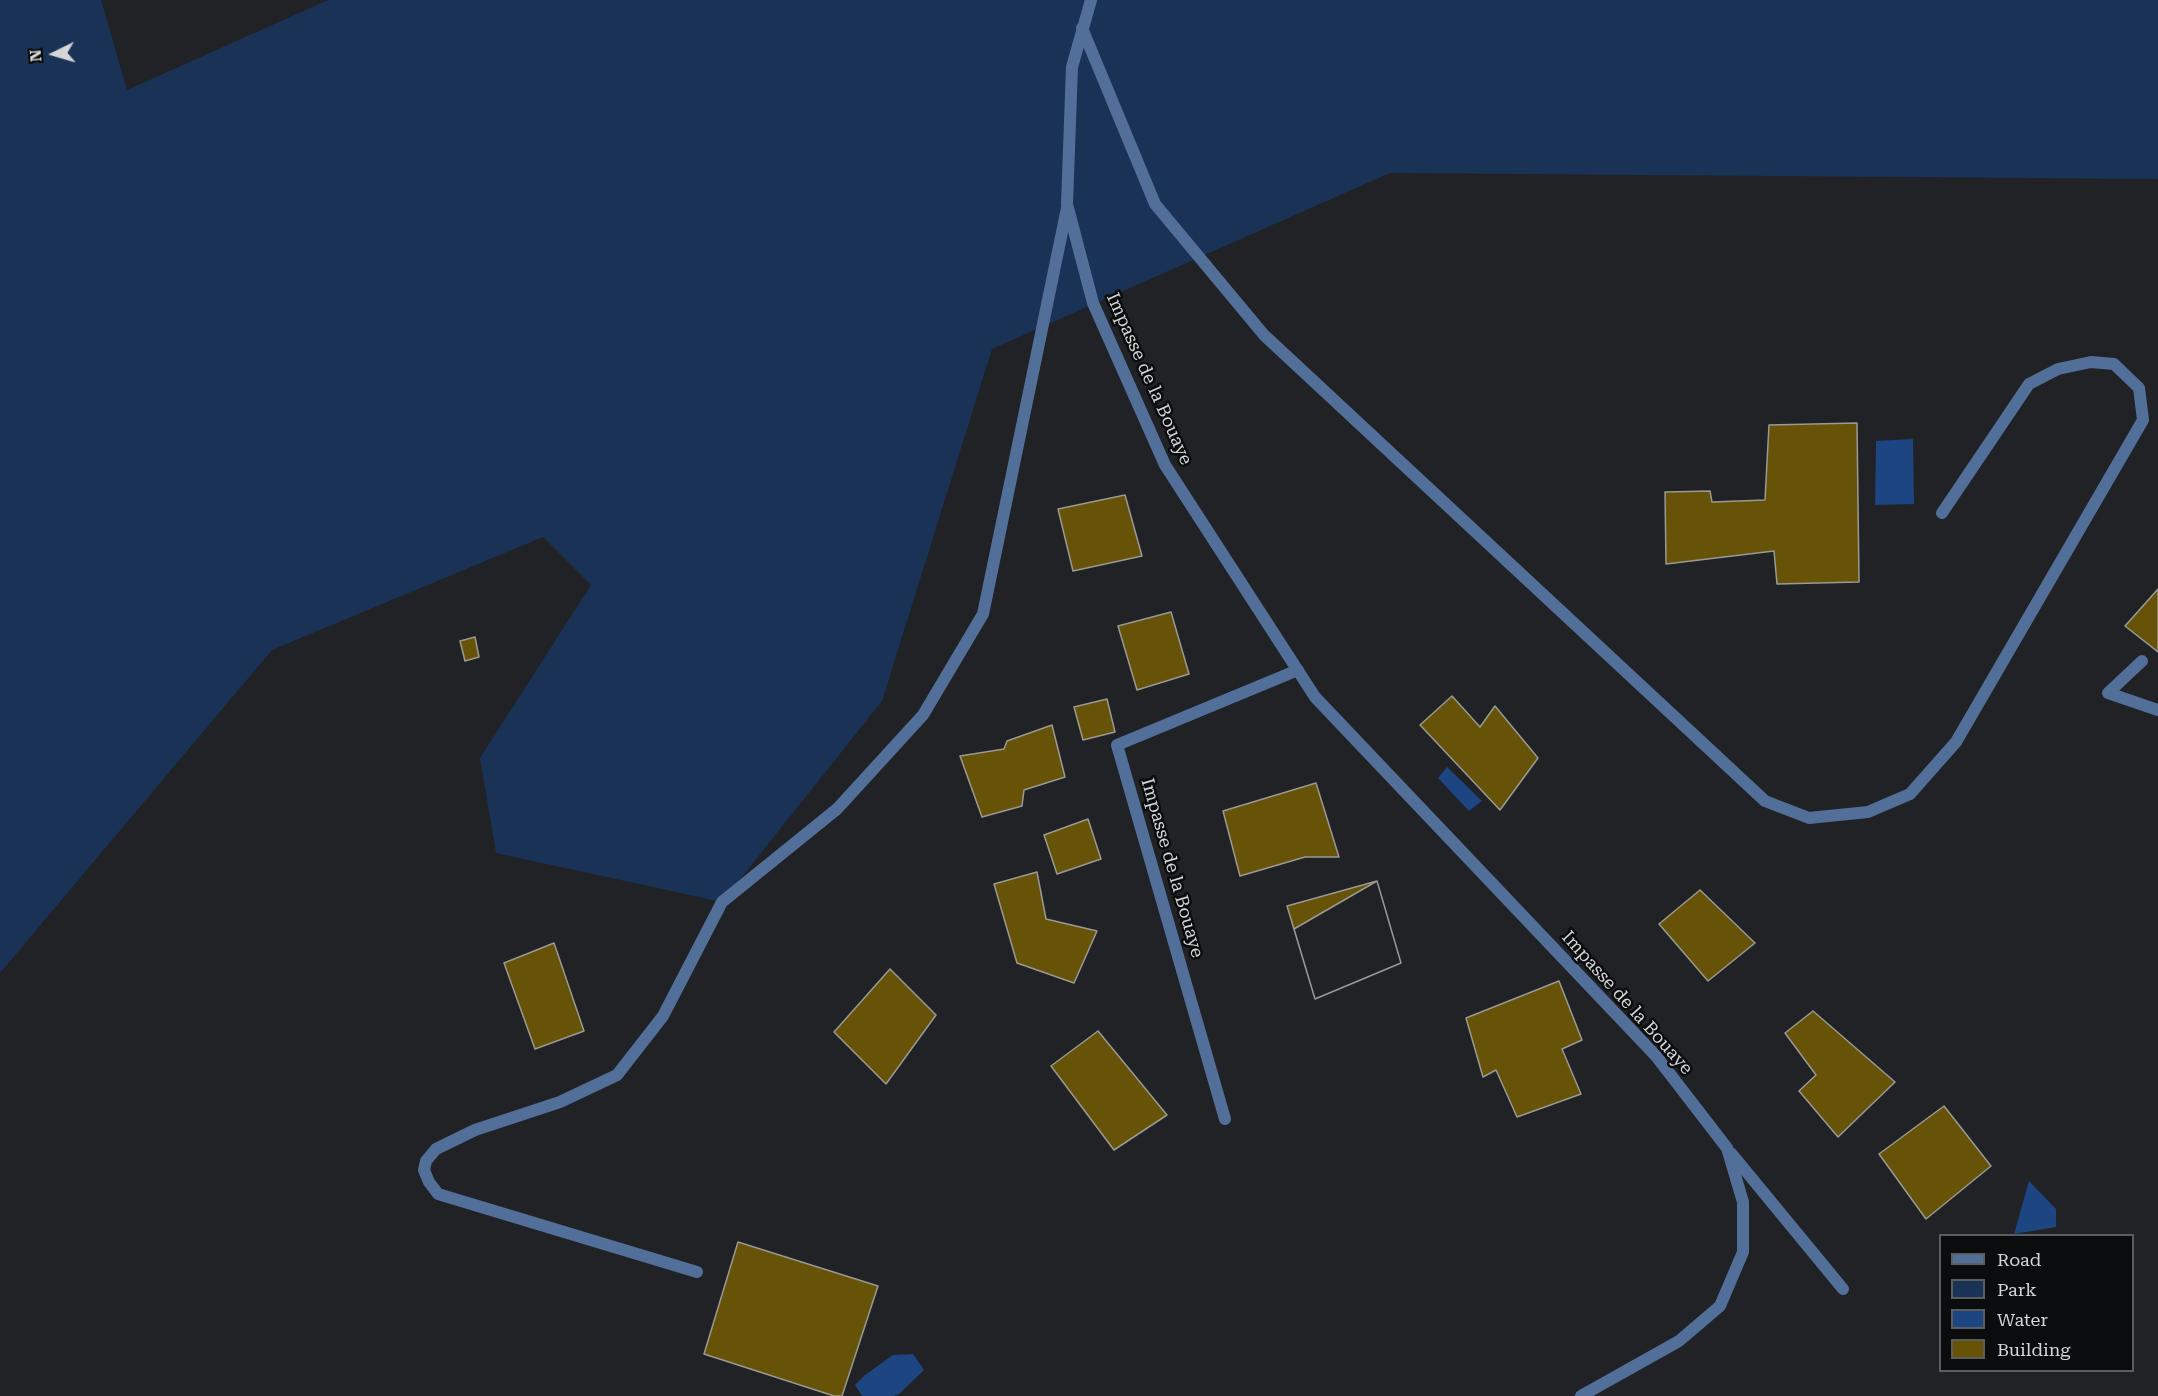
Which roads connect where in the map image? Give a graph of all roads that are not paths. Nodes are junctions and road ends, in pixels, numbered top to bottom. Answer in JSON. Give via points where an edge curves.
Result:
{"nodes":[{"id":1,"x":1091,"y":0,"type":"edge"},
{"id":2,"x":1082,"y":28,"type":"junction"},
{"id":3,"x":1067,"y":204,"type":"junction"},
{"id":4,"x":1942,"y":513,"type":"dead end"},
{"id":5,"x":2142,"y":661,"type":"dead end"},
{"id":6,"x":1298,"y":670,"type":"junction"},
{"id":7,"x":2158,"y":710,"type":"edge"},
{"id":8,"x":1225,"y":1119,"type":"dead end"},
{"id":9,"x":1722,"y":1142,"type":"junction"},
{"id":10,"x":697,"y":1272,"type":"dead end"},
{"id":11,"x":1843,"y":1289,"type":"dead end"},
{"id":12,"x":1581,"y":1396,"type":"edge"}],
"edges":[{"from":1,"to":2,"type":"street","name":"Impasse de la Bouaye"},
{"from":2,"to":3,"type":"street","name":"Impasse de la Bouaye","via":[[1072,67]]},
{"from":2,"to":4,"type":"street","via":[[1155,204],[1264,335],[1765,801],[1809,818],[1868,812],[1910,794],[1956,741],[2143,420],[2139,388],[2115,364],[2091,362],[2058,369],[2029,384]]},
{"from":3,"to":6,"type":"street","name":"Impasse de la Bouaye","via":[[1093,303],[1165,465]]},
{"from":3,"to":10,"type":"street","via":[[983,614],[923,715],[837,809],[722,902],[663,1016],[617,1076],[560,1102],[475,1130],[436,1149],[426,1161],[424,1170],[438,1194]]},
{"from":5,"to":7,"type":"street","via":[[2108,693]]},
{"from":6,"to":8,"type":"street","name":"Impasse de la Bouaye","via":[[1118,745]]},
{"from":6,"to":9,"type":"street","name":"Impasse de la Bouaye","via":[[1315,697],[1656,1056]]},
{"from":9,"to":11,"type":"street"},
{"from":9,"to":12,"type":"street","name":"Impasse de la Bouaye","via":[[1743,1202],[1743,1252],[1720,1306],[1679,1341]]}]}
